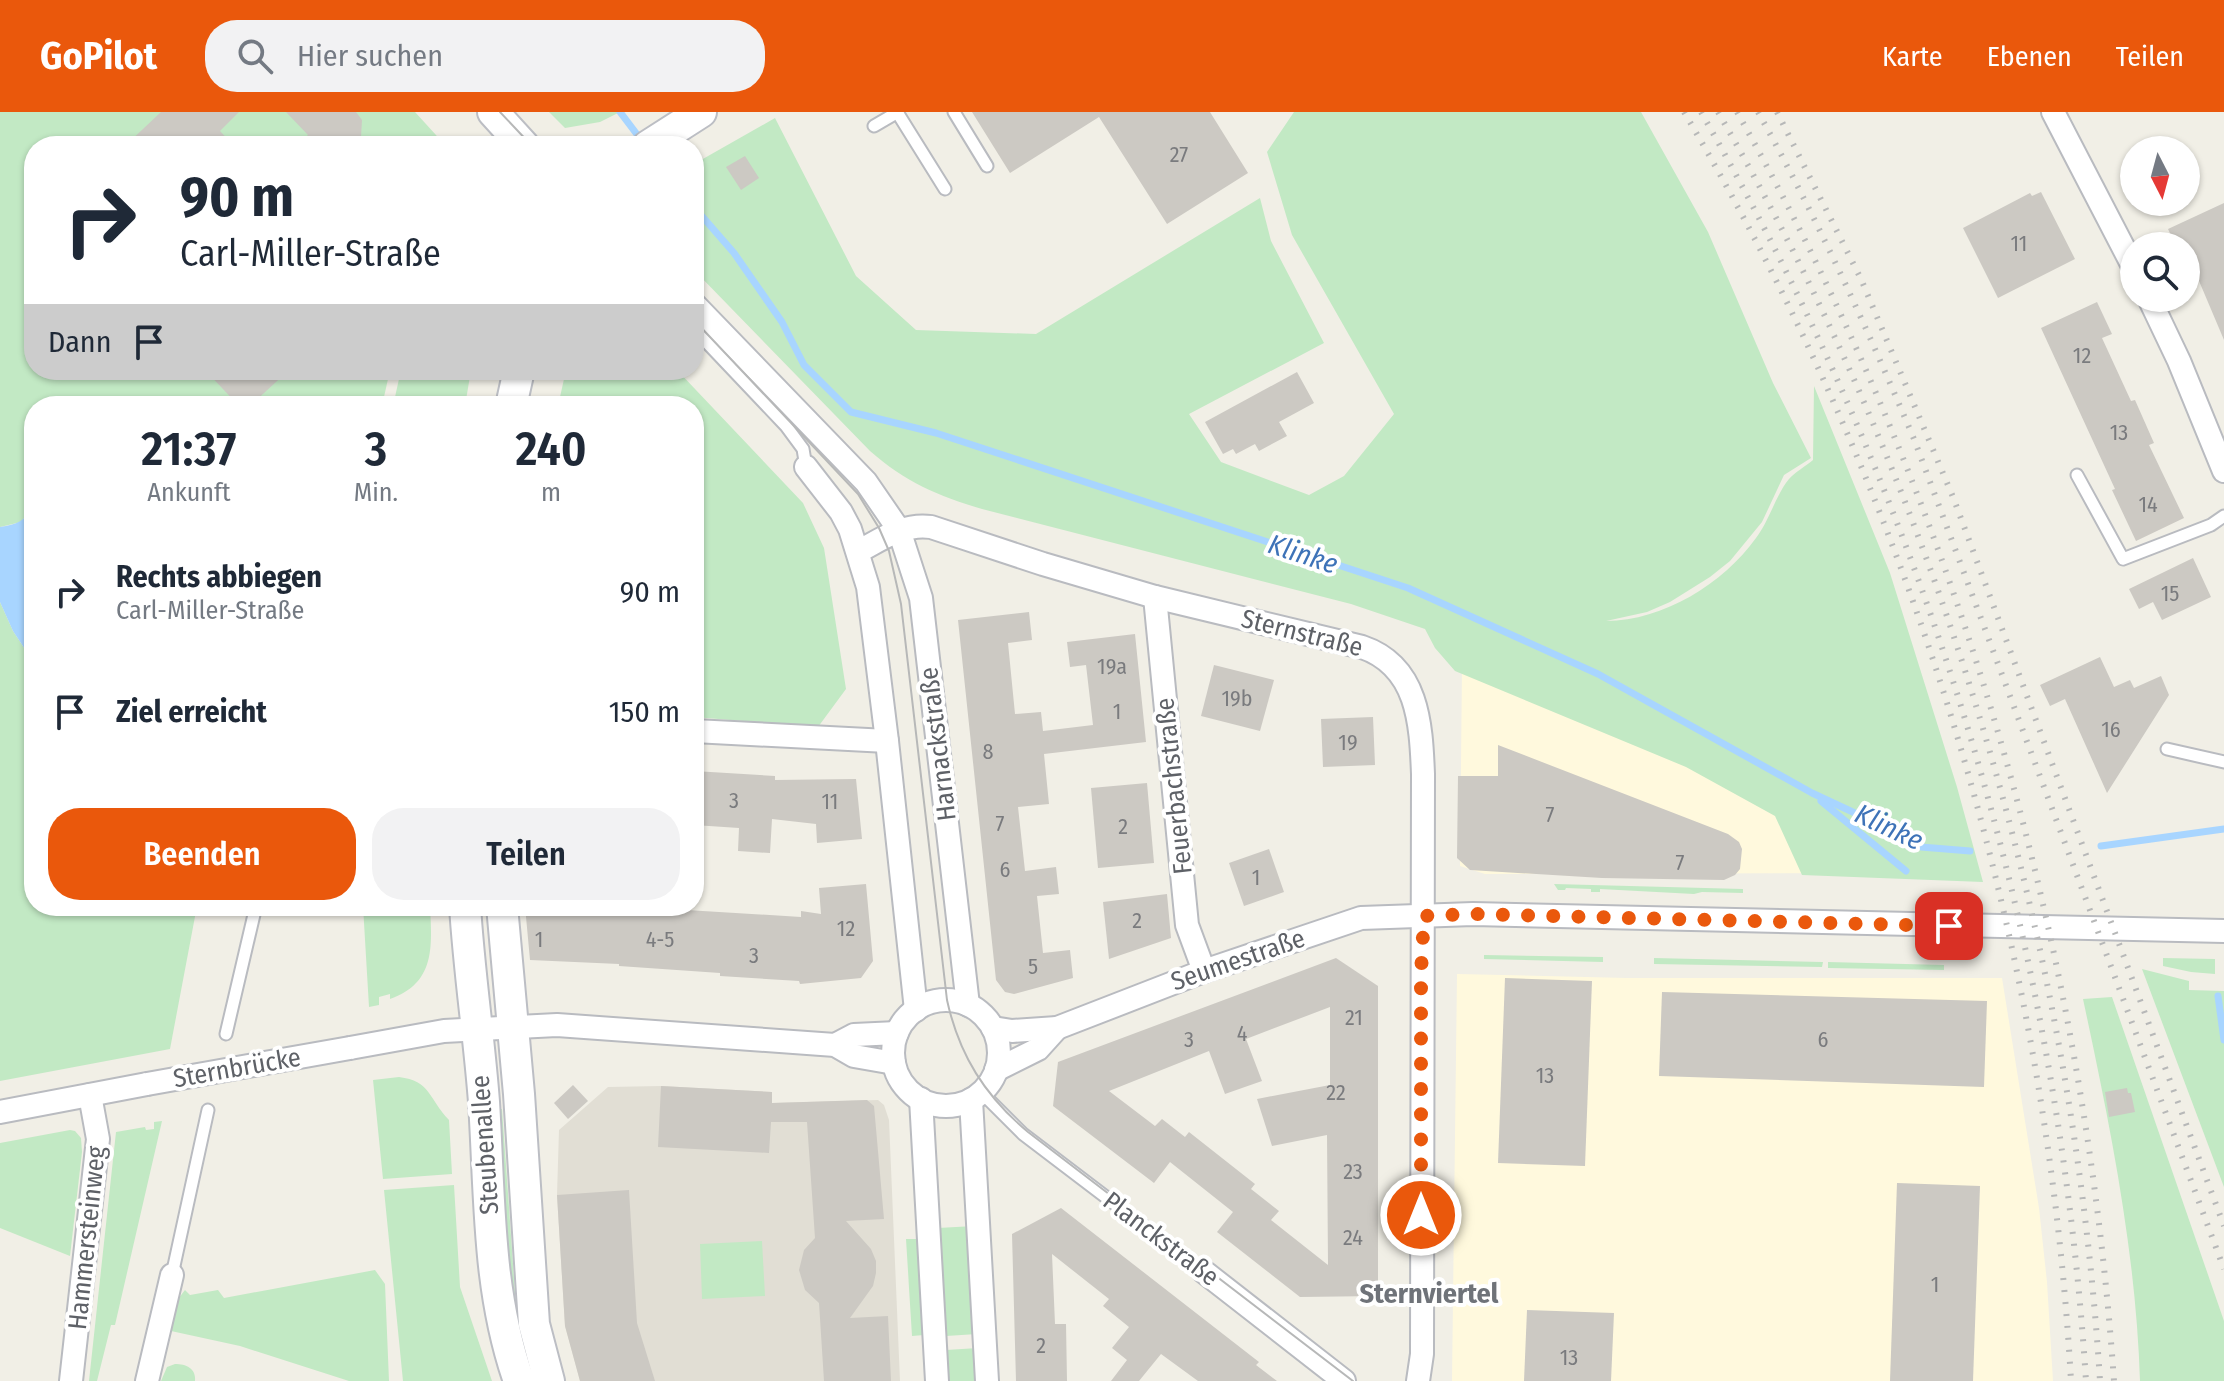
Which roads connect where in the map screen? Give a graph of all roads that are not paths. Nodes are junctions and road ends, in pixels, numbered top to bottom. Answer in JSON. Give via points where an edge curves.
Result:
{"nodes":[{"id":1,"x":493,"y":112,"type":"edge"},
{"id":2,"x":701,"y":112,"type":"edge"},
{"id":3,"x":898,"y":112,"type":"edge"},
{"id":4,"x":954,"y":112,"type":"edge"},
{"id":5,"x":2053,"y":112,"type":"edge"},
{"id":6,"x":874,"y":126,"type":"dead end"},
{"id":7,"x":515,"y":136,"type":"edge"},
{"id":8,"x":664,"y":136,"type":"edge"},
{"id":9,"x":987,"y":166,"type":"dead end"},
{"id":10,"x":945,"y":189,"type":"dead end"},
{"id":11,"x":2120,"y":241,"type":"edge"},
{"id":12,"x":2156,"y":312,"type":"edge"},
{"id":13,"x":704,"y":314,"type":"edge"},
{"id":14,"x":704,"y":340,"type":"edge"},
{"id":15,"x":806,"y":467,"type":"joint"},
{"id":16,"x":2224,"y":471,"type":"edge"},
{"id":17,"x":2077,"y":475,"type":"dead end"},
{"id":18,"x":2224,"y":516,"type":"edge"},
{"id":19,"x":899,"y":530,"type":"junction"},
{"id":20,"x":859,"y":551,"type":"junction"},
{"id":21,"x":1155,"y":597,"type":"junction"},
{"id":22,"x":704,"y":732,"type":"edge"},
{"id":23,"x":887,"y":741,"type":"junction"},
{"id":24,"x":2167,"y":749,"type":"dead end"},
{"id":25,"x":2224,"y":762,"type":"edge"},
{"id":26,"x":254,"y":916,"type":"edge"},
{"id":27,"x":466,"y":916,"type":"edge"},
{"id":28,"x":503,"y":916,"type":"edge"},
{"id":29,"x":1424,"y":916,"type":"junction"},
{"id":30,"x":2224,"y":931,"type":"edge"},
{"id":31,"x":1204,"y":971,"type":"junction"},
{"id":32,"x":968,"y":1005,"type":"junction"},
{"id":33,"x":916,"y":1010,"type":"junction"},
{"id":34,"x":512,"y":1026,"type":"junction"},
{"id":35,"x":993,"y":1028,"type":"junction"},
{"id":36,"x":1057,"y":1028,"type":"junction"},
{"id":37,"x":475,"y":1029,"type":"junction"},
{"id":38,"x":897,"y":1033,"type":"junction"},
{"id":39,"x":226,"y":1034,"type":"dead end"},
{"id":40,"x":835,"y":1045,"type":"junction"},
{"id":41,"x":894,"y":1063,"type":"junction"},
{"id":42,"x":996,"y":1070,"type":"junction"},
{"id":43,"x":90,"y":1095,"type":"junction"},
{"id":44,"x":976,"y":1096,"type":"junction"},
{"id":45,"x":921,"y":1099,"type":"junction"},
{"id":46,"x":208,"y":1110,"type":"dead end"},
{"id":47,"x":0,"y":1112,"type":"edge"},
{"id":48,"x":1203,"y":1271,"type":"joint"},
{"id":49,"x":172,"y":1275,"type":"joint"},
{"id":50,"x":71,"y":1381,"type":"edge"},
{"id":51,"x":147,"y":1381,"type":"edge"},
{"id":52,"x":519,"y":1381,"type":"edge"},
{"id":53,"x":549,"y":1381,"type":"edge"},
{"id":54,"x":937,"y":1381,"type":"edge"},
{"id":55,"x":987,"y":1381,"type":"edge"},
{"id":56,"x":1344,"y":1381,"type":"edge"},
{"id":57,"x":1418,"y":1381,"type":"edge"}],
"edges":[{"from":1,"to":7,"type":"main road"},
{"from":2,"to":8,"type":"main road"},
{"from":3,"to":6,"type":"lane"},
{"from":3,"to":10,"type":"lane"},
{"from":4,"to":9,"type":"lane"},
{"from":5,"to":11,"type":"street"},
{"from":12,"to":16,"type":"street"},
{"from":13,"to":19,"type":"street","via":[[866,482]]},
{"from":14,"to":15,"type":"lane","via":[[786,426],[803,449]]},
{"from":15,"to":20,"type":"street","name":"Harnackstraße","via":[[841,512]]},
{"from":17,"to":18,"type":"lane","via":[[2123,559]]},
{"from":19,"to":20,"type":"street"},
{"from":19,"to":21,"type":"street","name":"Sternstraße","via":[[931,527]]},
{"from":19,"to":32,"type":"street","name":"Harnackstraße","via":[[921,598]]},
{"from":20,"to":23,"type":"street","name":"Harnackstraße"},
{"from":21,"to":29,"type":"street","name":"Sternstraße","via":[[1347,643],[1395,666],[1414,697],[1420,723]]},
{"from":21,"to":31,"type":"street","name":"Feuerbachstraße","via":[[1187,925]]},
{"from":22,"to":23,"type":"street"},
{"from":23,"to":33,"type":"street","name":"Harnackstraße"},
{"from":24,"to":25,"type":"lane"},
{"from":26,"to":39,"type":"lane"},
{"from":27,"to":37,"type":"main road","name":"Steubenallee"},
{"from":28,"to":34,"type":"main road","name":"Steubenallee"},
{"from":29,"to":30,"type":"street","name":"Seumestraße"},
{"from":29,"to":31,"type":"street","name":"Seumestraße","via":[[1361,918]]},
{"from":29,"to":57,"type":"street","name":"Sternstraße"},
{"from":31,"to":36,"type":"street","name":"Seumestraße"},
{"from":32,"to":33,"type":"street","via":[[942,1000]]},
{"from":32,"to":35,"type":"street"},
{"from":33,"to":38,"type":"street"},
{"from":34,"to":37,"type":"street"},
{"from":34,"to":40,"type":"street"},
{"from":34,"to":53,"type":"main road","name":"Steubenallee","via":[[534,1324]]},
{"from":35,"to":36,"type":"street","name":"Seumestraße"},
{"from":35,"to":42,"type":"street"},
{"from":36,"to":42,"type":"street","name":"Seumestraße","via":[[1038,1049]]},
{"from":37,"to":43,"type":"street","name":"Sternbrücke","bridge":true},
{"from":37,"to":52,"type":"main road","name":"Steubenallee","via":[[494,1276],[499,1315]]},
{"from":38,"to":40,"type":"street","via":[[854,1035]]},
{"from":38,"to":41,"type":"street"},
{"from":40,"to":41,"type":"street","via":[[854,1056]]},
{"from":41,"to":45,"type":"street","via":[[903,1084]]},
{"from":42,"to":44,"type":"street"},
{"from":43,"to":47,"type":"street","name":"Sternbrücke"},
{"from":43,"to":50,"type":"street","name":"Hammersteinweg","via":[[98,1139]]},
{"from":44,"to":45,"type":"street","via":[[946,1106]]},
{"from":44,"to":48,"type":"lane","name":"Planckstraße"},
{"from":44,"to":55,"type":"street"},
{"from":45,"to":54,"type":"street"},
{"from":46,"to":49,"type":"lane"},
{"from":48,"to":56,"type":"street","name":"Planckstraße"},
{"from":49,"to":51,"type":"street"}]}
